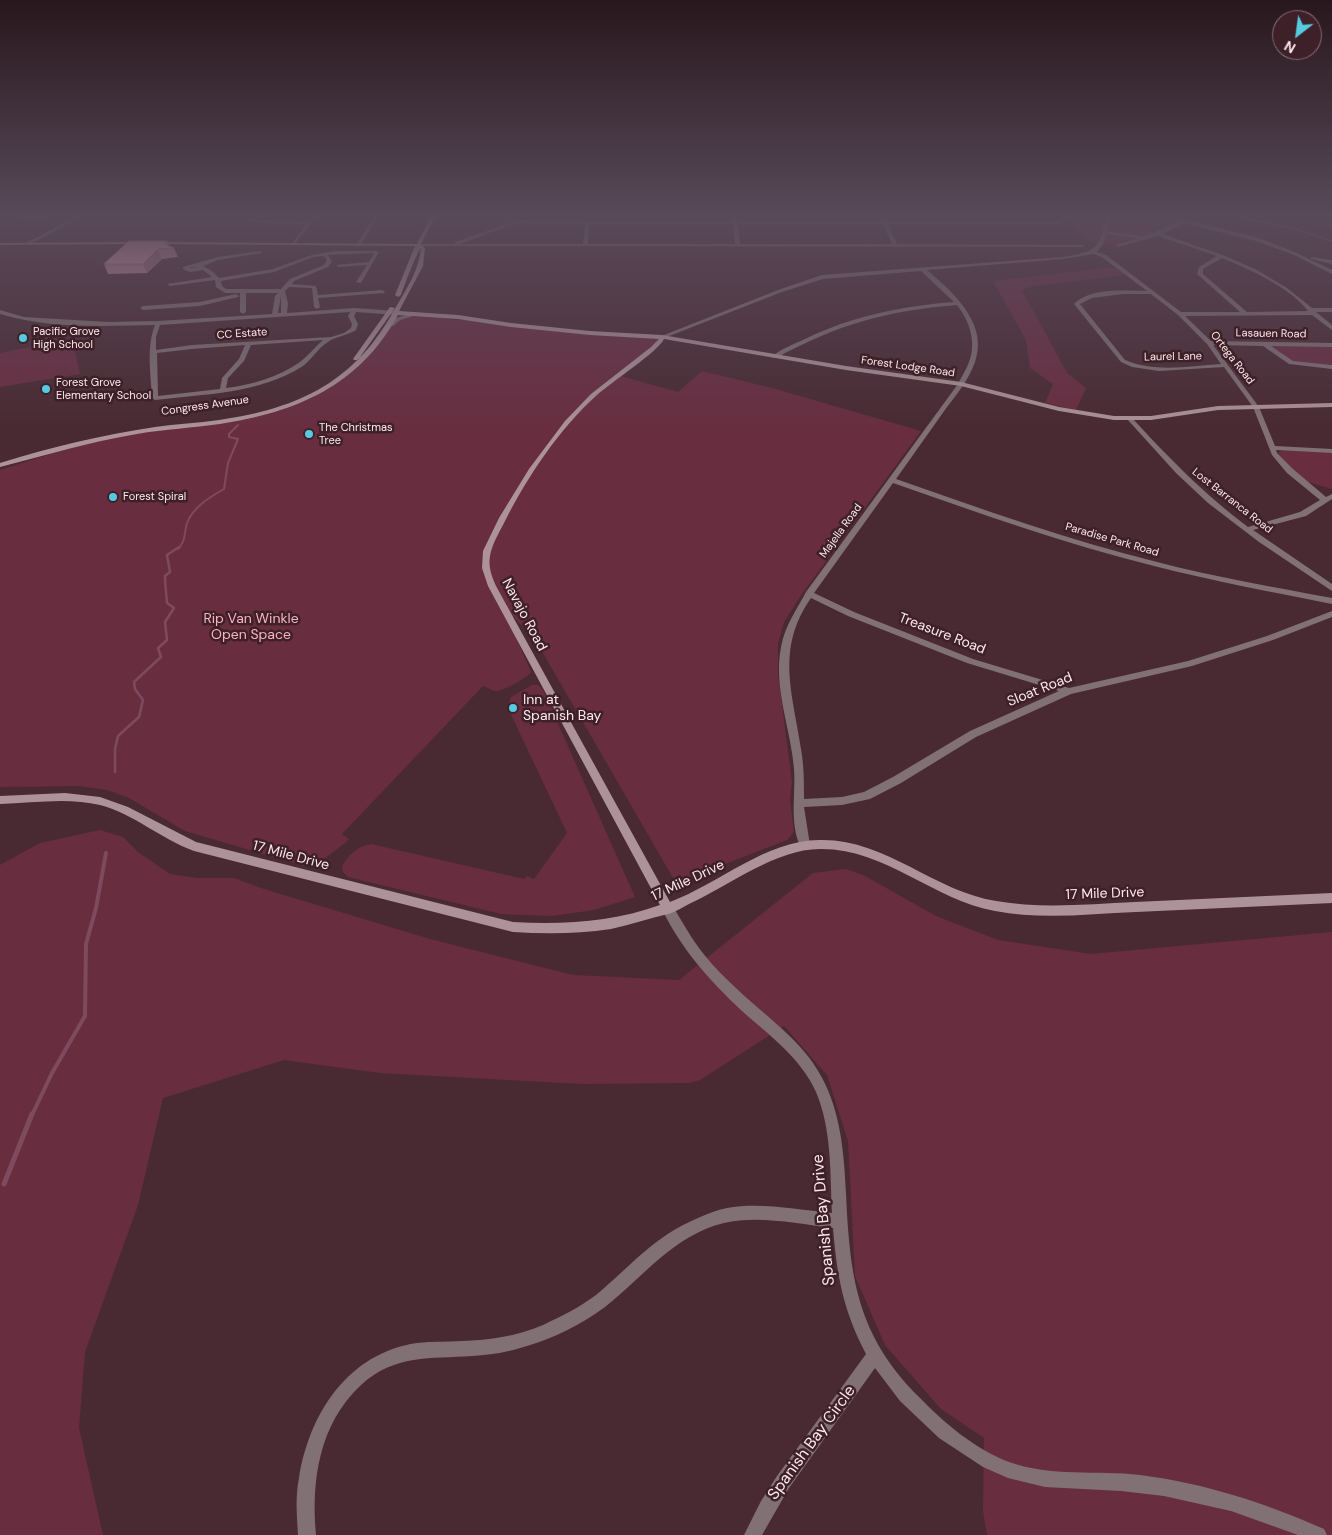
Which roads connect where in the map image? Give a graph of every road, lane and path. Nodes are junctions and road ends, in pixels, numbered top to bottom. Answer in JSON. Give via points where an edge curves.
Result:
{"nodes":[{"id":1,"x":220,"y":288,"type":"edge"},
{"id":2,"x":286,"y":288,"type":"edge"},
{"id":3,"x":314,"y":288,"type":"edge"},
{"id":4,"x":403,"y":288,"type":"edge"},
{"id":5,"x":409,"y":288,"type":"edge"},
{"id":6,"x":793,"y":288,"type":"edge"},
{"id":7,"x":944,"y":288,"type":"edge"},
{"id":8,"x":1146,"y":288,"type":"edge"},
{"id":9,"x":1216,"y":288,"type":"edge"},
{"id":10,"x":1282,"y":288,"type":"edge"},
{"id":11,"x":223,"y":290,"type":"junction"},
{"id":12,"x":283,"y":291,"type":"junction"},
{"id":13,"x":382,"y":292,"type":"dead end"},
{"id":14,"x":1152,"y":292,"type":"junction"},
{"id":15,"x":243,"y":293,"type":"junction"},
{"id":16,"x":316,"y":297,"type":"junction"},
{"id":17,"x":217,"y":300,"type":"junction"},
{"id":18,"x":403,"y":300,"type":"junction"},
{"id":19,"x":958,"y":303,"type":"junction"},
{"id":20,"x":317,"y":307,"type":"dead end"},
{"id":21,"x":143,"y":308,"type":"dead end"},
{"id":22,"x":354,"y":310,"type":"junction"},
{"id":23,"x":1332,"y":310,"type":"edge"},
{"id":24,"x":1311,"y":311,"type":"junction"},
{"id":25,"x":0,"y":312,"type":"edge"},
{"id":26,"x":243,"y":312,"type":"dead end"},
{"id":27,"x":393,"y":313,"type":"junction"},
{"id":28,"x":284,"y":314,"type":"junction"},
{"id":29,"x":415,"y":314,"type":"junction"},
{"id":30,"x":1180,"y":314,"type":"junction"},
{"id":31,"x":1246,"y":314,"type":"junction"},
{"id":32,"x":275,"y":315,"type":"junction"},
{"id":33,"x":434,"y":316,"type":"junction"},
{"id":34,"x":158,"y":323,"type":"junction"},
{"id":35,"x":391,"y":325,"type":"junction"},
{"id":36,"x":1332,"y":328,"type":"edge"},
{"id":37,"x":662,"y":337,"type":"junction"},
{"id":38,"x":333,"y":338,"type":"junction"},
{"id":39,"x":249,"y":343,"type":"junction"},
{"id":40,"x":1209,"y":343,"type":"junction"},
{"id":41,"x":1266,"y":344,"type":"junction"},
{"id":42,"x":1332,"y":345,"type":"edge"},
{"id":43,"x":153,"y":352,"type":"junction"},
{"id":44,"x":774,"y":357,"type":"junction"},
{"id":45,"x":1226,"y":365,"type":"junction"},
{"id":46,"x":1332,"y":367,"type":"edge"},
{"id":47,"x":961,"y":384,"type":"junction"},
{"id":48,"x":223,"y":391,"type":"junction"},
{"id":49,"x":1332,"y":406,"type":"edge"},
{"id":50,"x":1256,"y":407,"type":"junction"},
{"id":51,"x":1129,"y":418,"type":"junction"},
{"id":52,"x":62,"y":447,"type":"junction"},
{"id":53,"x":1271,"y":448,"type":"junction"},
{"id":54,"x":1332,"y":451,"type":"edge"},
{"id":55,"x":0,"y":466,"type":"edge"},
{"id":56,"x":892,"y":480,"type":"junction"},
{"id":57,"x":1329,"y":498,"type":"edge"},
{"id":58,"x":1249,"y":529,"type":"junction"},
{"id":59,"x":1332,"y":588,"type":"edge"},
{"id":60,"x":809,"y":594,"type":"junction"},
{"id":61,"x":1332,"y":601,"type":"edge"},
{"id":62,"x":1332,"y":614,"type":"edge"},
{"id":63,"x":1069,"y":691,"type":"junction"},
{"id":64,"x":0,"y":800,"type":"edge"},
{"id":65,"x":798,"y":803,"type":"junction"},
{"id":66,"x":805,"y":845,"type":"junction"},
{"id":67,"x":1332,"y":898,"type":"edge"},
{"id":68,"x":668,"y":908,"type":"junction"},
{"id":69,"x":840,"y":1221,"type":"junction"},
{"id":70,"x":875,"y":1354,"type":"junction"},
{"id":71,"x":307,"y":1535,"type":"edge"},
{"id":72,"x":753,"y":1535,"type":"edge"},
{"id":73,"x":1318,"y":1535,"type":"edge"}],
"edges":[{"from":1,"to":11,"type":"street"},
{"from":2,"to":12,"type":"street"},
{"from":3,"to":16,"type":"street"},
{"from":4,"to":27,"type":"street","name":"Congress Avenue"},
{"from":5,"to":18,"type":"street","name":"Congress Avenue"},
{"from":6,"to":37,"type":"street"},
{"from":7,"to":19,"type":"street","name":"Majella Road"},
{"from":8,"to":14,"type":"street","name":"Ortega Road"},
{"from":9,"to":31,"type":"street"},
{"from":10,"to":24,"type":"street"},
{"from":11,"to":15,"type":"street"},
{"from":11,"to":17,"type":"street"},
{"from":12,"to":15,"type":"street"},
{"from":12,"to":28,"type":"street"},
{"from":12,"to":32,"type":"street","via":[[278,296]]},
{"from":13,"to":16,"type":"street"},
{"from":14,"to":30,"type":"street","name":"Ortega Road"},
{"from":14,"to":45,"type":"street","name":"Laurel Lane","via":[[1092,296],[1081,299],[1077,304],[1123,362],[1149,369]]},
{"from":15,"to":17,"type":"street"},
{"from":15,"to":26,"type":"street"},
{"from":16,"to":20,"type":"street"},
{"from":17,"to":21,"type":"street"},
{"from":18,"to":27,"type":"street","name":"Congress Avenue"},
{"from":18,"to":33,"type":"street","via":[[413,309]]},
{"from":19,"to":44,"type":"street","via":[[912,307],[855,319]]},
{"from":19,"to":47,"type":"street","name":"Majella Road","via":[[972,324],[976,337],[975,355]]},
{"from":22,"to":27,"type":"street","name":"Forest Lodge Road"},
{"from":22,"to":28,"type":"street","name":"Forest Lodge Road"},
{"from":22,"to":38,"type":"street","via":[[351,316],[354,329]]},
{"from":23,"to":24,"type":"street"},
{"from":24,"to":31,"type":"street"},
{"from":24,"to":36,"type":"street"},
{"from":25,"to":34,"type":"street","name":"Forest Lodge Road","via":[[44,321]]},
{"from":27,"to":29,"type":"street","name":"Forest Lodge Road"},
{"from":27,"to":35,"type":"street","name":"Congress Avenue"},
{"from":27,"to":52,"type":"street","name":"Congress Avenue","via":[[348,367],[304,393],[248,411],[139,425]]},
{"from":28,"to":32,"type":"street","name":"Forest Lodge Road"},
{"from":29,"to":33,"type":"street","name":"Forest Lodge Road"},
{"from":29,"to":35,"type":"street","via":[[398,319]]},
{"from":30,"to":31,"type":"street"},
{"from":30,"to":40,"type":"street","name":"Ortega Road"},
{"from":32,"to":34,"type":"street","name":"Forest Lodge Road"},
{"from":33,"to":37,"type":"street","name":"Forest Lodge Road","via":[[590,333]]},
{"from":34,"to":43,"type":"street","via":[[153,337]]},
{"from":35,"to":52,"type":"street","name":"Congress Avenue","via":[[364,360],[344,378],[294,403],[241,418]]},
{"from":37,"to":44,"type":"street","name":"Forest Lodge Road"},
{"from":37,"to":68,"type":"street","name":"Navajo Road","via":[[653,348],[593,395],[543,454],[496,531],[486,565],[492,586]]},
{"from":38,"to":39,"type":"street","name":"CC Estate"},
{"from":38,"to":48,"type":"street","via":[[322,343],[309,358],[286,373]]},
{"from":39,"to":43,"type":"street","name":"CC Estate"},
{"from":39,"to":48,"type":"street","via":[[241,361],[226,376]]},
{"from":40,"to":41,"type":"street","name":"Lasauen Road"},
{"from":40,"to":45,"type":"street","name":"Ortega Road"},
{"from":41,"to":42,"type":"street","name":"Lasauen Road"},
{"from":41,"to":46,"type":"street","via":[[1291,363]]},
{"from":43,"to":48,"type":"street","via":[[155,398]]},
{"from":44,"to":47,"type":"street","name":"Forest Lodge Road"},
{"from":45,"to":50,"type":"street","name":"Ortega Road"},
{"from":47,"to":51,"type":"street","name":"Forest Lodge Road","via":[[1059,409]]},
{"from":47,"to":56,"type":"street","name":"Majella Road"},
{"from":49,"to":50,"type":"street","name":"Forest Lodge Road"},
{"from":50,"to":51,"type":"street","name":"Forest Lodge Road"},
{"from":50,"to":53,"type":"street","name":"Ortega Road"},
{"from":51,"to":58,"type":"street","name":"Lost Barranca Road","via":[[1195,488]]},
{"from":52,"to":55,"type":"street","name":"Congress Avenue"},
{"from":53,"to":54,"type":"street"},
{"from":53,"to":57,"type":"street","name":"Ortega Road","via":[[1280,462]]},
{"from":56,"to":60,"type":"street","name":"Majella Road"},
{"from":56,"to":61,"type":"street","name":"Paradise Park Road","via":[[1023,526],[1154,564]]},
{"from":57,"to":58,"type":"street","via":[[1303,514]]},
{"from":58,"to":59,"type":"street","name":"Lost Barranca Road"},
{"from":60,"to":63,"type":"street","name":"Treasure Road","via":[[970,661]]},
{"from":60,"to":65,"type":"street","name":"Majella Road","via":[[788,630],[783,664],[799,771]]},
{"from":62,"to":63,"type":"street","name":"Sloat Road","via":[[1188,664]]},
{"from":63,"to":65,"type":"street","name":"Sloat Road","via":[[973,734],[866,796],[842,801]]},
{"from":64,"to":68,"type":"street","name":"17 Mile Drive","via":[[85,798],[100,801],[194,846],[513,927],[549,930],[597,926],[652,915]]},
{"from":65,"to":66,"type":"street","name":"Majella Road"},
{"from":66,"to":67,"type":"street","name":"17 Mile Drive","via":[[836,845],[875,853],[963,898],[1012,909],[1055,911]]},
{"from":66,"to":68,"type":"street","name":"17 Mile Drive","via":[[753,866]]},
{"from":68,"to":69,"type":"street","name":"Spanish Bay Drive","via":[[706,966],[798,1052],[816,1079],[832,1128]]},
{"from":69,"to":70,"type":"street","name":"Spanish Bay Drive","via":[[848,1290],[858,1321]]},
{"from":69,"to":71,"type":"street","via":[[740,1214],[713,1219],[661,1245],[601,1300],[547,1331],[501,1346],[403,1353],[369,1366],[343,1392],[318,1433],[306,1484]]},
{"from":70,"to":72,"type":"street","name":"Spanish Bay Circle","via":[[780,1485]]},
{"from":70,"to":73,"type":"street","name":"Spanish Bay Drive","via":[[897,1384],[934,1423],[961,1444],[1005,1469],[1051,1481],[1130,1483],[1204,1494]]}]}
